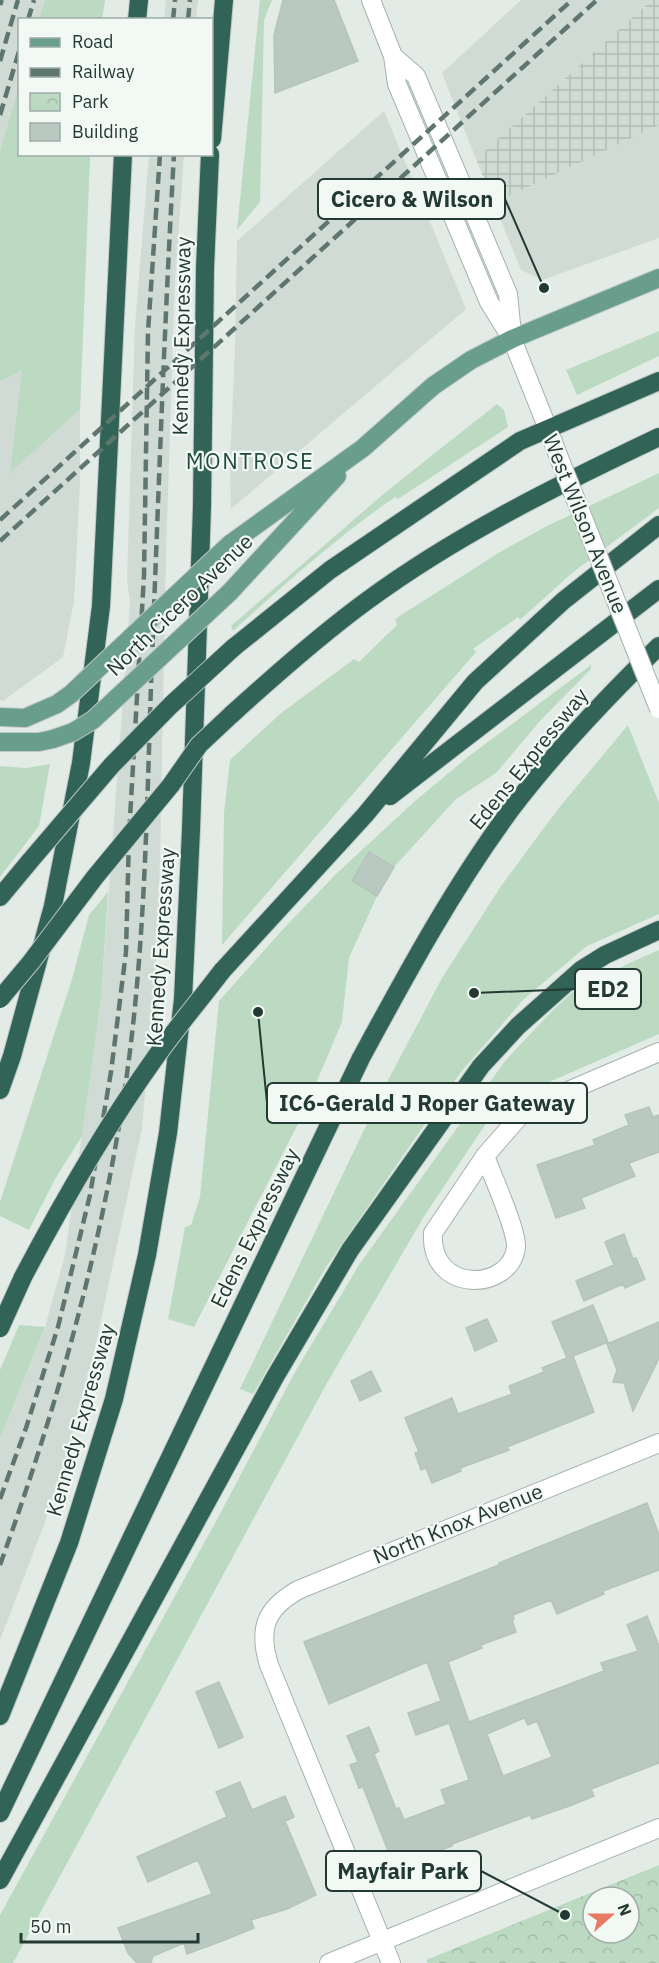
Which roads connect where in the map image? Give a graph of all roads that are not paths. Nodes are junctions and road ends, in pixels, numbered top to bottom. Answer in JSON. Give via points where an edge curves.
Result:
{"nodes":[{"id":1,"x":140,"y":0,"type":"edge"},
{"id":2,"x":224,"y":0,"type":"edge"},
{"id":3,"x":371,"y":0,"type":"edge"},
{"id":4,"x":137,"y":18,"type":"edge"},
{"id":5,"x":213,"y":127,"type":"edge"},
{"id":6,"x":123,"y":156,"type":"edge"},
{"id":7,"x":210,"y":156,"type":"edge"},
{"id":8,"x":659,"y":278,"type":"edge"},
{"id":9,"x":512,"y":339,"type":"junction"},
{"id":10,"x":659,"y":381,"type":"edge"},
{"id":11,"x":551,"y":437,"type":"junction"},
{"id":12,"x":659,"y":437,"type":"edge"},
{"id":13,"x":363,"y":448,"type":"junction"},
{"id":14,"x":659,"y":525,"type":"edge"},
{"id":15,"x":659,"y":588,"type":"edge"},
{"id":16,"x":659,"y":646,"type":"edge"},
{"id":17,"x":659,"y":709,"type":"edge"},
{"id":18,"x":0,"y":717,"type":"edge"},
{"id":19,"x":0,"y":742,"type":"edge"},
{"id":20,"x":365,"y":815,"type":"junction"},
{"id":21,"x":0,"y":897,"type":"edge"},
{"id":22,"x":659,"y":930,"type":"edge"},
{"id":23,"x":0,"y":999,"type":"edge"},
{"id":24,"x":659,"y":1052,"type":"edge"},
{"id":25,"x":0,"y":1090,"type":"edge"},
{"id":26,"x":485,"y":1156,"type":"junction"},
{"id":27,"x":0,"y":1328,"type":"edge"},
{"id":28,"x":659,"y":1443,"type":"edge"},
{"id":29,"x":0,"y":1716,"type":"edge"},
{"id":30,"x":0,"y":1813,"type":"edge"},
{"id":31,"x":659,"y":1828,"type":"edge"},
{"id":32,"x":0,"y":1880,"type":"edge"},
{"id":33,"x":382,"y":1941,"type":"junction"},
{"id":34,"x":329,"y":1963,"type":"edge"},
{"id":35,"x":391,"y":1963,"type":"edge"}],
"edges":[{"from":1,"to":4,"type":"highway"},
{"from":2,"to":5,"type":"highway"},
{"from":3,"to":9,"type":"street","name":"West Wilson Avenue","via":[[393,56],[416,76],[472,207],[508,294]]},
{"from":6,"to":25,"type":"highway","via":[[101,606],[81,763],[53,906]]},
{"from":7,"to":29,"type":"highway","name":"Kennedy Expressway","via":[[190,841],[183,999],[168,1133],[147,1255],[114,1399],[69,1543]]},
{"from":8,"to":9,"type":"main road","name":"North Cicero Avenue"},
{"from":9,"to":11,"type":"street","name":"West Wilson Avenue"},
{"from":9,"to":13,"type":"main road","name":"North Cicero Avenue","via":[[433,386]]},
{"from":10,"to":11,"type":"highway"},
{"from":11,"to":17,"type":"street","name":"West Wilson Avenue","bridge":true},
{"from":11,"to":21,"type":"highway","bridge":true,"via":[[520,441],[330,570],[233,648],[112,765]]},
{"from":12,"to":23,"type":"highway","bridge":true,"via":[[491,521],[405,574],[333,627],[199,745]]},
{"from":13,"to":18,"type":"main road","name":"North Cicero Avenue","bridge":true,"via":[[230,544],[71,694],[25,718]]},
{"from":13,"to":19,"type":"main road","name":"North Cicero Avenue","bridge":true,"via":[[230,592],[93,720],[53,739]]},
{"from":14,"to":20,"type":"highway","via":[[563,601],[475,682]]},
{"from":15,"to":20,"type":"highway"},
{"from":16,"to":30,"type":"highway","name":"Edens Expressway","via":[[581,725],[512,808],[404,981],[361,1058]]},
{"from":20,"to":27,"type":"highway","bridge":true,"via":[[222,971],[156,1056],[57,1211]]},
{"from":22,"to":32,"type":"highway","via":[[581,970],[518,1026],[481,1066],[350,1250],[275,1377]]},
{"from":24,"to":26,"type":"street","via":[[526,1109]]},
{"from":26,"to":26,"type":"street","via":[[516,1248],[512,1259],[494,1276],[465,1280],[436,1258],[433,1233]]},
{"from":28,"to":33,"type":"street","name":"North Knox Avenue","via":[[298,1590],[266,1618],[263,1633],[269,1665]]},
{"from":31,"to":33,"type":"street"},
{"from":33,"to":34,"type":"street"},
{"from":33,"to":35,"type":"street"}]}
